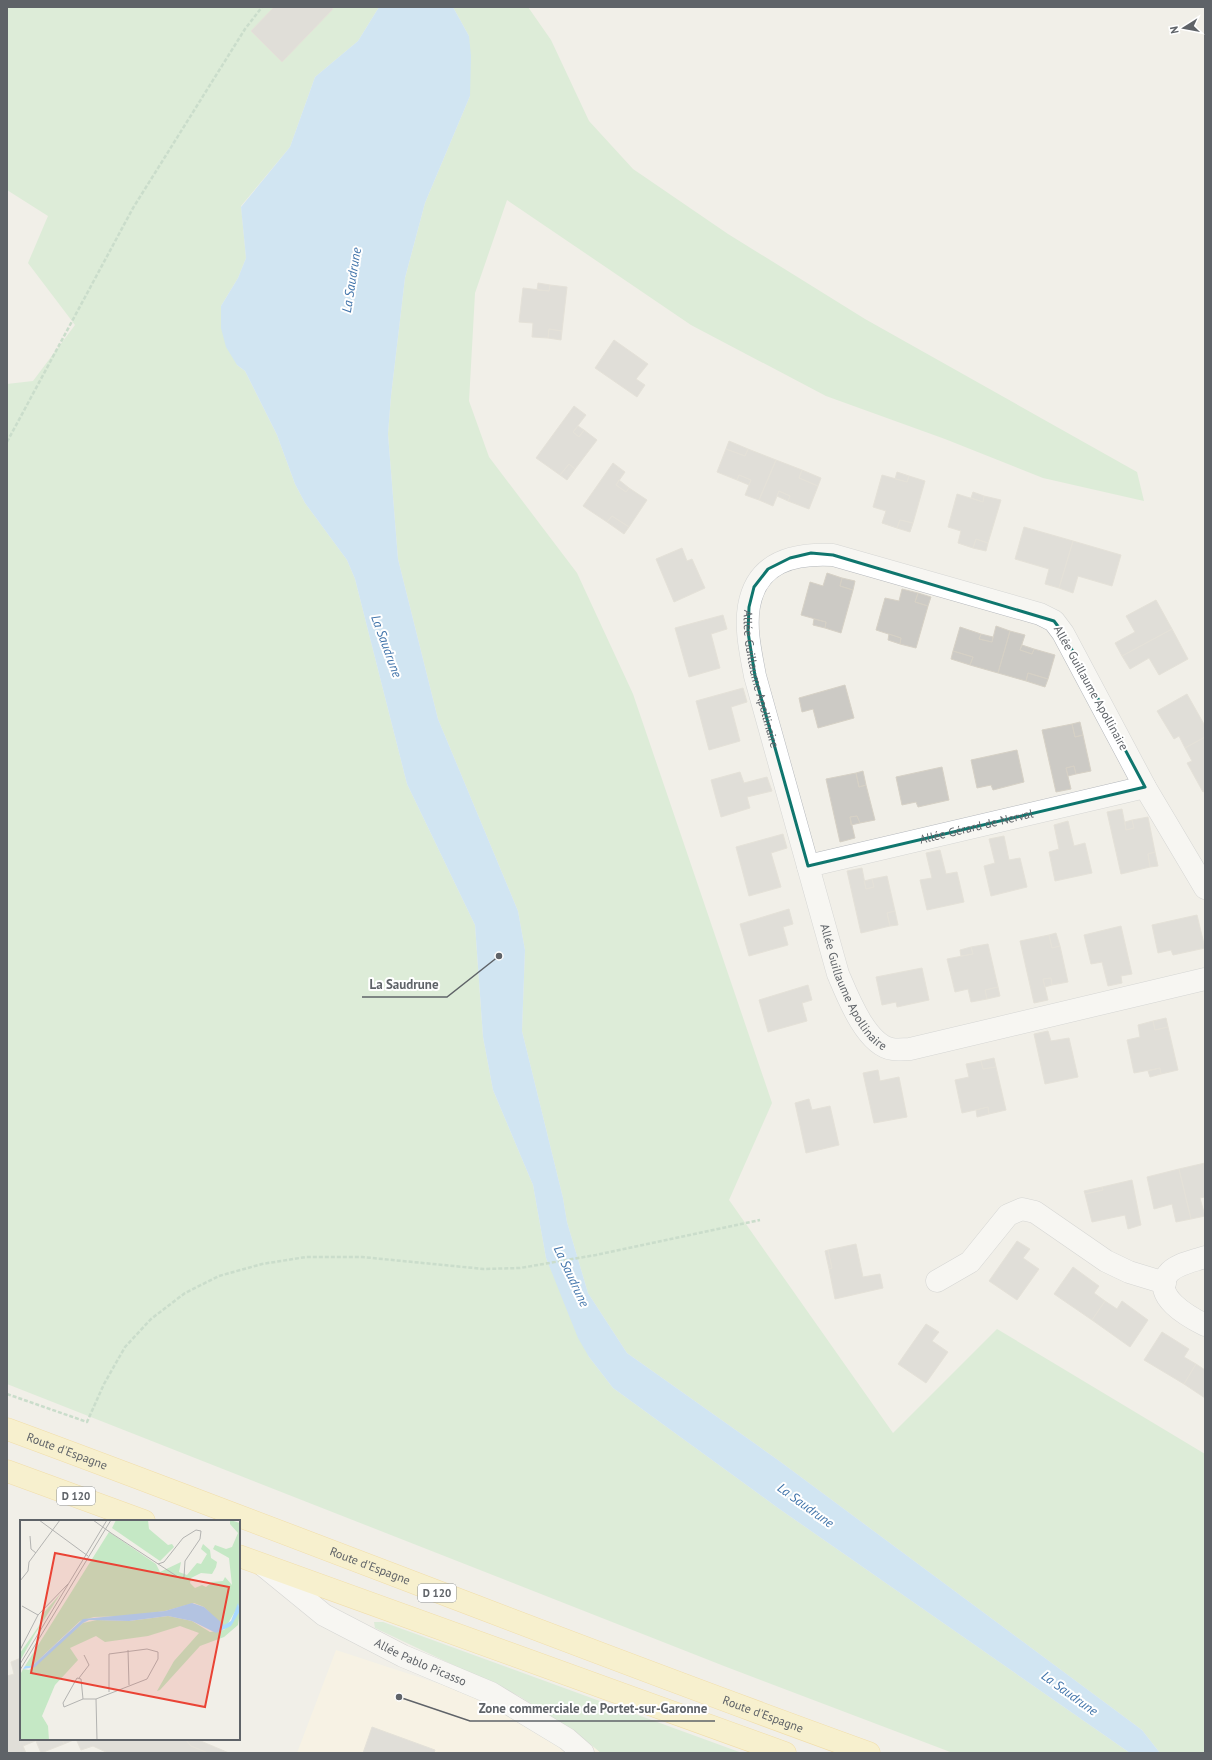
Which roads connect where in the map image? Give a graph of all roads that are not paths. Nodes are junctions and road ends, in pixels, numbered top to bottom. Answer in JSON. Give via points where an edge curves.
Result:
{"nodes":[{"id":1,"x":1145,"y":787,"type":"junction"},
{"id":2,"x":808,"y":866,"type":"junction"},
{"id":3,"x":1205,"y":888,"type":"edge"},
{"id":4,"x":1205,"y":979,"type":"edge"},
{"id":5,"x":1205,"y":1257,"type":"edge"},
{"id":6,"x":937,"y":1281,"type":"dead end"},
{"id":7,"x":1164,"y":1283,"type":"junction"},
{"id":8,"x":1205,"y":1325,"type":"edge"},
{"id":9,"x":7,"y":1429,"type":"edge"},
{"id":10,"x":7,"y":1471,"type":"edge"},
{"id":11,"x":141,"y":1520,"type":"edge"},
{"id":12,"x":240,"y":1556,"type":"edge"},
{"id":13,"x":263,"y":1565,"type":"junction"},
{"id":14,"x":583,"y":1753,"type":"edge"},
{"id":15,"x":785,"y":1753,"type":"edge"},
{"id":16,"x":869,"y":1753,"type":"edge"}],
"edges":[{"from":1,"to":2,"type":"street","name":"Allée Gérard de Nerval"},
{"from":1,"to":2,"type":"street","name":"Allée Guillaume Apollinaire","via":[[1063,633],[1054,621],[1040,614],[833,554],[811,554],[790,558],[768,569],[754,587],[749,606],[748,632],[755,676]]},
{"from":1,"to":3,"type":"street","name":"Allée Guillaume Apollinaire"},
{"from":2,"to":4,"type":"street","name":"Allée Guillaume Apollinaire","via":[[838,974],[850,1002],[876,1042],[891,1049],[910,1049]]},
{"from":5,"to":7,"type":"street","via":[[1174,1269]]},
{"from":6,"to":7,"type":"street","via":[[970,1262],[1008,1215],[1022,1209],[1035,1212],[1106,1261],[1129,1272]]},
{"from":7,"to":8,"type":"street","via":[[1166,1295],[1174,1306]]},
{"from":9,"to":16,"type":"main road","name":"Route d'Espagne","number":"D 120"},
{"from":10,"to":11,"type":"main road","number":"D 120"},
{"from":12,"to":13,"type":"main road"},
{"from":13,"to":14,"type":"street","name":"Allée Pablo Picasso","via":[[324,1615],[403,1656],[491,1693],[566,1739]]},
{"from":13,"to":15,"type":"main road"}]}
